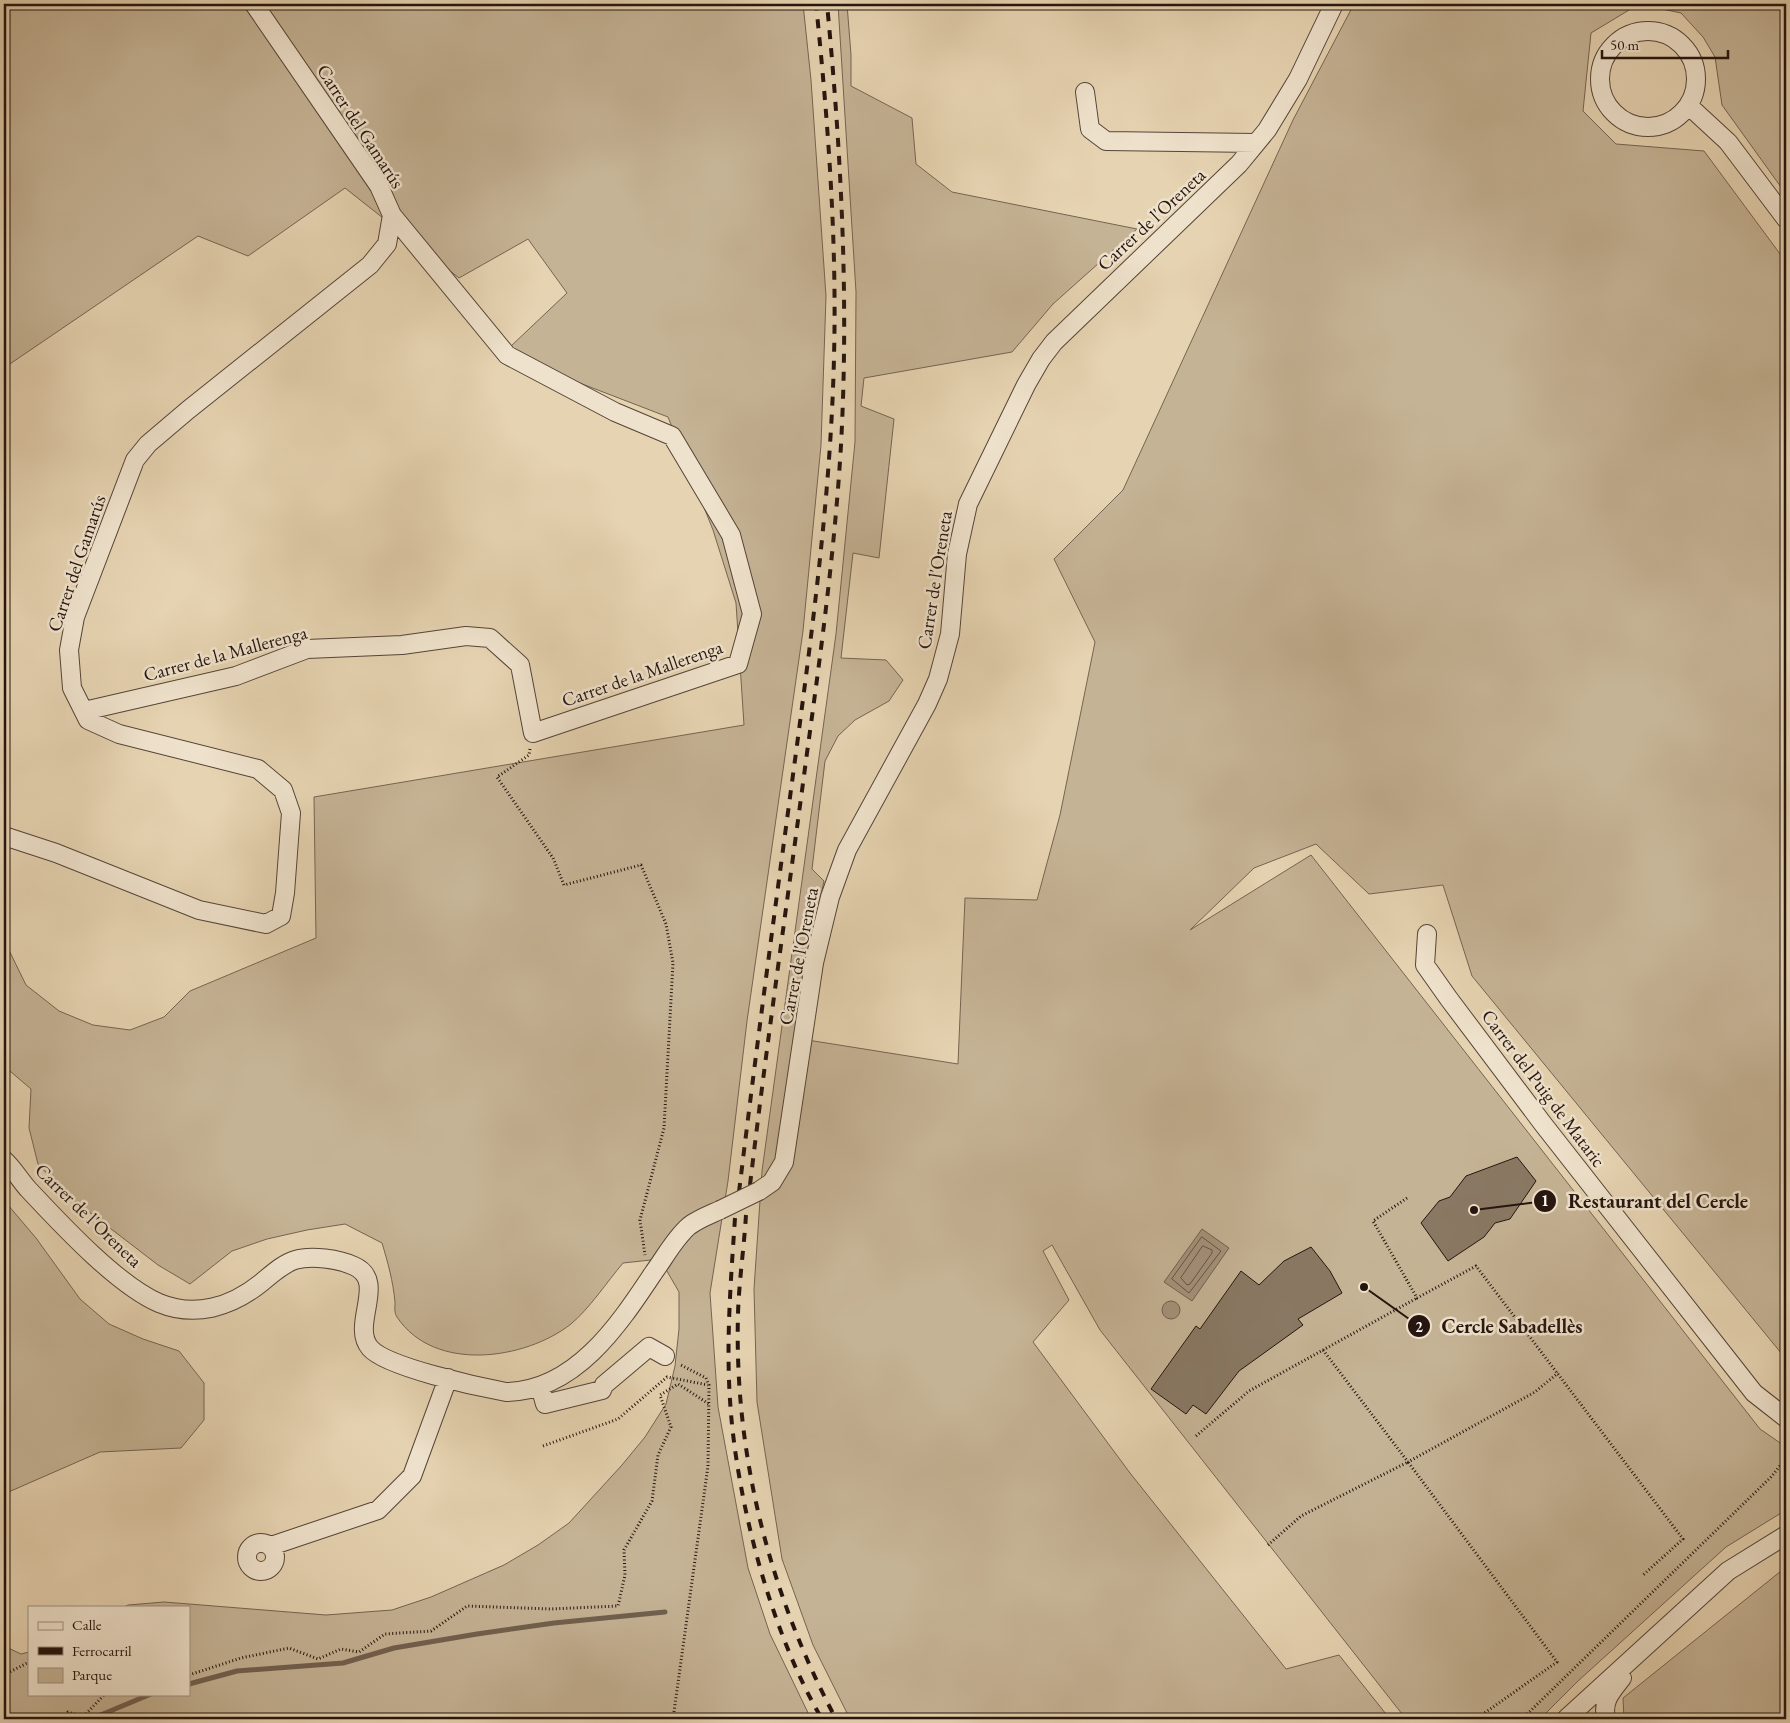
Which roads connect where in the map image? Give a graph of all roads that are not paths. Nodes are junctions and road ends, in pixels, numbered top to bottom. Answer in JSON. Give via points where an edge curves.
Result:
{"nodes":[{"id":1,"x":254,"y":4,"type":"edge"},
{"id":2,"x":1334,"y":4,"type":"edge"},
{"id":3,"x":1085,"y":92,"type":"dead end"},
{"id":4,"x":1689,"y":106,"type":"junction"},
{"id":5,"x":1256,"y":143,"type":"junction"},
{"id":6,"x":392,"y":215,"type":"junction"},
{"id":7,"x":1786,"y":219,"type":"edge"},
{"id":8,"x":84,"y":711,"type":"junction"},
{"id":9,"x":4,"y":836,"type":"edge"},
{"id":10,"x":1427,"y":934,"type":"dead end"},
{"id":11,"x":4,"y":1160,"type":"edge"},
{"id":12,"x":665,"y":1356,"type":"road end"},
{"id":13,"x":448,"y":1378,"type":"junction"},
{"id":14,"x":540,"y":1386,"type":"junction"},
{"id":15,"x":1786,"y":1418,"type":"edge"},
{"id":16,"x":1786,"y":1535,"type":"edge"},
{"id":17,"x":271,"y":1546,"type":"dead end"},
{"id":18,"x":1786,"y":1546,"type":"edge"},
{"id":19,"x":1606,"y":1701,"type":"edge"},
{"id":20,"x":1566,"y":1719,"type":"edge"}],
"edges":[{"from":1,"to":6,"type":"street","name":"Carrer del Gamarús","via":[[380,186]]},
{"from":2,"to":5,"type":"street","name":"Carrer de l'Oreneta","via":[[1298,79]]},
{"from":3,"to":5,"type":"street","via":[[1090,129],[1106,141]]},
{"from":4,"to":4,"type":"street","via":[[1696,88],[1696,70],[1679,41],[1656,31],[1637,32],[1620,40],[1607,53],[1600,71],[1600,90],[1608,107],[1622,120],[1640,127],[1661,126],[1676,119]]},
{"from":4,"to":7,"type":"street","via":[[1728,142]]},
{"from":5,"to":14,"type":"street","name":"Carrer de l'Oreneta","bridge":true,"via":[[1239,164],[1054,342],[1026,384],[980,476],[961,527],[950,634],[938,679],[847,850],[830,896],[814,962],[784,1162],[772,1182],[759,1191],[688,1227],[605,1340],[571,1369]]},
{"from":6,"to":8,"type":"street","name":"Carrer del Gamarús","via":[[387,244],[370,266],[188,410],[148,444],[135,460],[75,618],[68,650],[72,688]]},
{"from":6,"to":8,"type":"street","name":"Carrer de la Mallerenga","via":[[507,355],[615,412],[672,436],[731,536],[752,614],[738,664],[533,732],[520,665],[490,638],[466,636],[402,645],[307,650],[236,676]]},
{"from":8,"to":9,"type":"street","name":"Carrer del Gamarús","via":[[88,720],[119,734],[258,769],[284,790],[291,813],[281,916],[266,924],[199,910],[56,853]]},
{"from":10,"to":15,"type":"street","name":"Carrer del Puig de Mataric","via":[[1425,965],[1449,999],[1754,1393]]},
{"from":11,"to":13,"type":"street","name":"Carrer de l'Oreneta","via":[[83,1245],[139,1292],[157,1302],[192,1310],[221,1307],[249,1292],[294,1260],[317,1258],[346,1263],[361,1269],[369,1284],[363,1327],[369,1348],[386,1359]]},
{"from":12,"to":14,"type":"street","via":[[649,1347],[602,1390],[544,1404]]},
{"from":13,"to":14,"type":"street","name":"Carrer de l'Oreneta","via":[[506,1392]]},
{"from":13,"to":17,"type":"street","via":[[412,1476],[378,1510]]},
{"from":16,"to":19,"type":"street","via":[[1728,1571]]},
{"from":18,"to":19,"type":"street","via":[[1734,1578],[1627,1673]]},
{"from":19,"to":20,"type":"street"}]}
